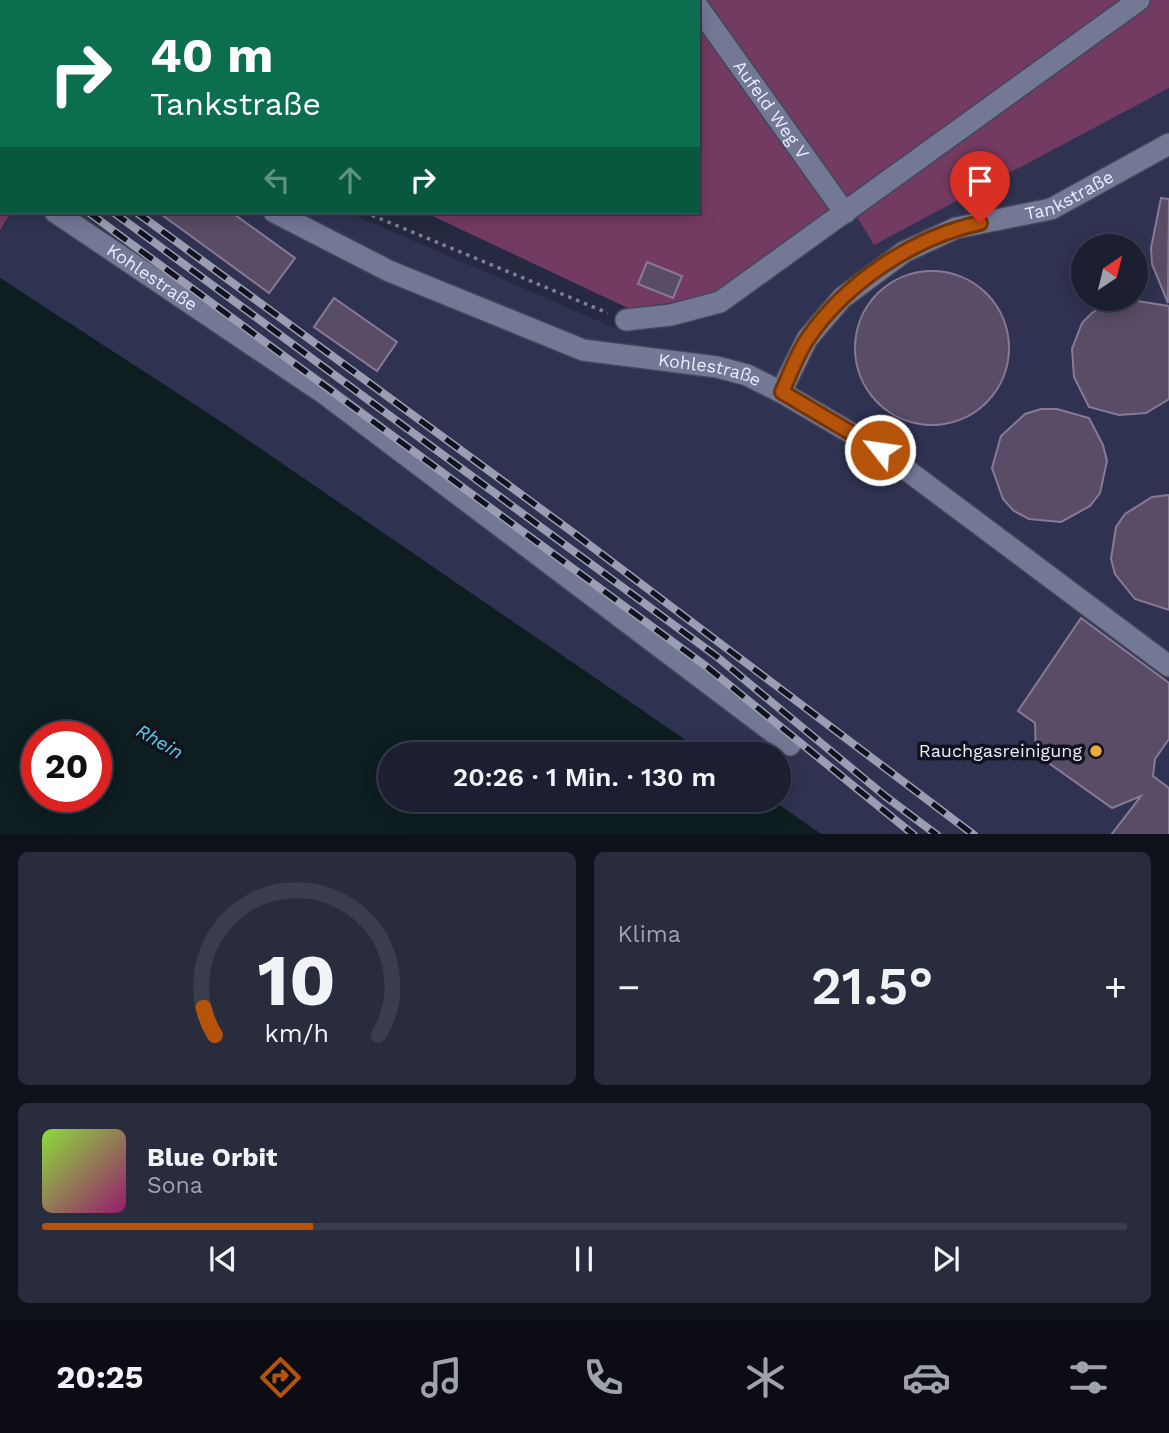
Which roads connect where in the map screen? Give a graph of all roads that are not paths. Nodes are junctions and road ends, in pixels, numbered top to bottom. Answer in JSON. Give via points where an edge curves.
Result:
{"nodes":[{"id":1,"x":1139,"y":0,"type":"edge"},
{"id":2,"x":700,"y":10,"type":"edge"},
{"id":3,"x":1169,"y":144,"type":"edge"},
{"id":4,"x":845,"y":213,"type":"junction"},
{"id":5,"x":58,"y":214,"type":"edge"},
{"id":6,"x":278,"y":214,"type":"edge"},
{"id":7,"x":626,"y":320,"type":"road end"},
{"id":8,"x":782,"y":392,"type":"junction"},
{"id":9,"x":1169,"y":666,"type":"edge"},
{"id":10,"x":786,"y":742,"type":"edge"}],
"edges":[{"from":1,"to":4,"type":"lane"},
{"from":2,"to":4,"type":"lane","name":"Aufeld Weg V"},
{"from":3,"to":8,"type":"lane","name":"Tankstraße","via":[[1051,209],[956,228],[904,252],[842,298],[807,339]]},
{"from":4,"to":7,"type":"lane","via":[[720,302],[671,315]]},
{"from":5,"to":10,"type":"lane","name":"Kohlestraße","via":[[325,394]]},
{"from":6,"to":8,"type":"lane","name":"Kohlestraße","via":[[389,271],[583,350],[717,367]]},
{"from":8,"to":9,"type":"lane","name":"Kohlestraße","via":[[880,450]]}]}
